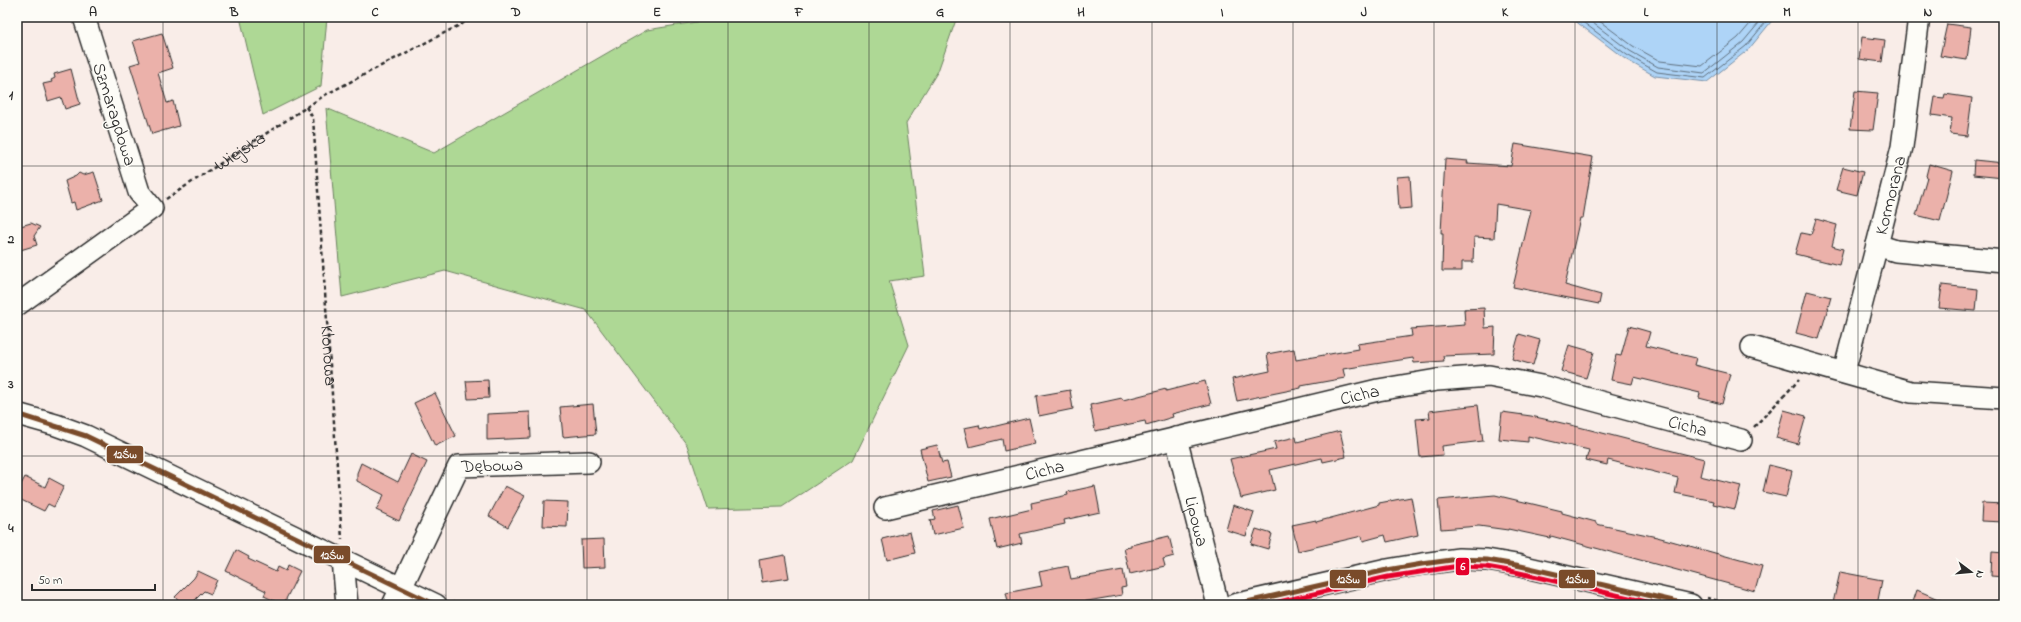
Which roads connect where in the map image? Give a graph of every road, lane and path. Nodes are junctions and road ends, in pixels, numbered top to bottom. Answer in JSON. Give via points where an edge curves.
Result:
{"nodes":[{"id":1,"x":84,"y":17,"type":"edge"},
{"id":2,"x":475,"y":17,"type":"edge"},
{"id":3,"x":1919,"y":17,"type":"edge"},
{"id":4,"x":306,"y":107,"type":"junction"},
{"id":5,"x":152,"y":208,"type":"junction"},
{"id":6,"x":1877,"y":245,"type":"junction"},
{"id":7,"x":2004,"y":261,"type":"edge"},
{"id":8,"x":17,"y":305,"type":"edge"},
{"id":9,"x":1752,"y":347,"type":"dead end"},
{"id":10,"x":1813,"y":365,"type":"junction"},
{"id":11,"x":1844,"y":372,"type":"junction"},
{"id":12,"x":2004,"y":398,"type":"edge"},
{"id":13,"x":17,"y":414,"type":"edge"},
{"id":14,"x":1176,"y":438,"type":"junction"},
{"id":15,"x":1741,"y":440,"type":"joint"},
{"id":16,"x":588,"y":462,"type":"dead end"},
{"id":17,"x":885,"y":508,"type":"dead end"},
{"id":18,"x":343,"y":560,"type":"junction"},
{"id":19,"x":397,"y":597,"type":"edge"},
{"id":20,"x":347,"y":605,"type":"edge"},
{"id":21,"x":436,"y":605,"type":"edge"},
{"id":22,"x":1218,"y":605,"type":"edge"},
{"id":23,"x":1234,"y":605,"type":"edge"},
{"id":24,"x":1691,"y":605,"type":"edge"}],
"edges":[{"from":1,"to":5,"type":"street","name":"Szmaragdowa","via":[[139,192]]},
{"from":2,"to":4,"type":"path","name":"Wiejska"},
{"from":3,"to":6,"type":"street","name":"Kormorana","via":[[1902,147]]},
{"from":4,"to":5,"type":"path","name":"Wiejska"},
{"from":4,"to":18,"type":"path","name":"Klonowa","via":[[313,118]]},
{"from":5,"to":8,"type":"street"},
{"from":6,"to":7,"type":"street","name":"Kormorana","via":[[1896,251]]},
{"from":6,"to":11,"type":"street"},
{"from":9,"to":10,"type":"street"},
{"from":10,"to":11,"type":"street"},
{"from":10,"to":15,"type":"path"},
{"from":11,"to":12,"type":"street","via":[[1911,392]]},
{"from":13,"to":18,"type":"street","via":[[86,436]]},
{"from":14,"to":15,"type":"street","name":"Cicha","via":[[1378,390],[1437,380],[1489,376],[1541,386]]},
{"from":14,"to":17,"type":"street","name":"Cicha"},
{"from":14,"to":22,"type":"street","name":"Lipowa"},
{"from":16,"to":19,"type":"street","name":"Dębowa","via":[[459,466]]},
{"from":18,"to":19,"type":"street"},
{"from":18,"to":20,"type":"street"},
{"from":19,"to":21,"type":"street"},
{"from":23,"to":24,"type":"street","via":[[1387,570],[1459,559],[1488,560],[1516,565]]}]}
